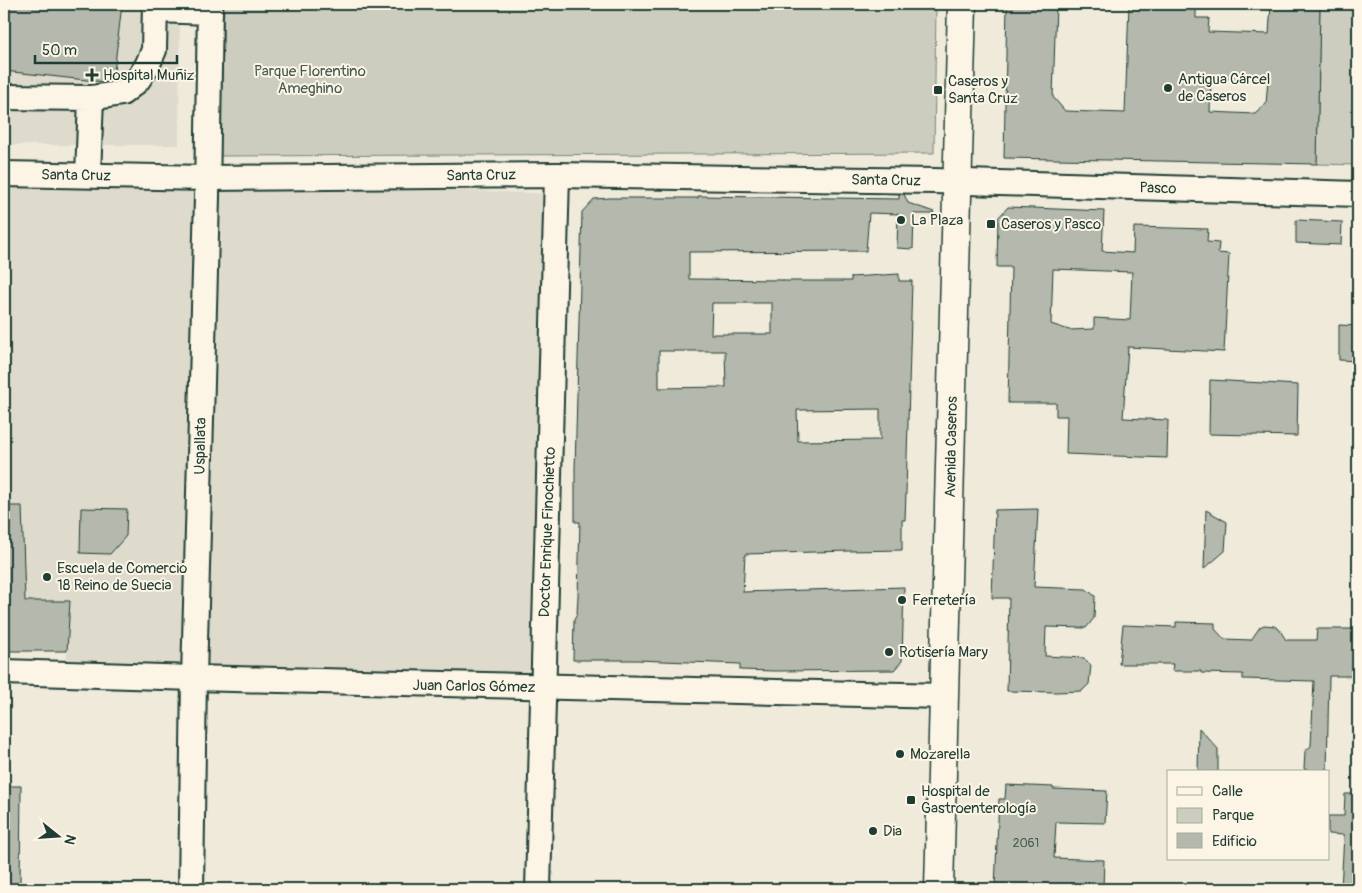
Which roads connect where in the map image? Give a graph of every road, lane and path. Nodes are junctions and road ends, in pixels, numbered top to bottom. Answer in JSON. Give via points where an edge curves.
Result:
{"nodes":[{"id":1,"x":962,"y":4,"type":"edge"},
{"id":2,"x":155,"y":7,"type":"edge"},
{"id":3,"x":210,"y":8,"type":"edge"},
{"id":4,"x":4,"y":97,"type":"edge"},
{"id":5,"x":92,"y":98,"type":"junction"},
{"id":6,"x":4,"y":174,"type":"edge"},
{"id":7,"x":557,"y":174,"type":"junction"},
{"id":8,"x":88,"y":175,"type":"junction"},
{"id":9,"x":206,"y":178,"type":"junction"},
{"id":10,"x":958,"y":182,"type":"junction"},
{"id":11,"x":1358,"y":194,"type":"edge"},
{"id":12,"x":4,"y":672,"type":"edge"},
{"id":13,"x":194,"y":678,"type":"junction"},
{"id":14,"x":542,"y":687,"type":"junction"},
{"id":15,"x":944,"y":696,"type":"junction"},
{"id":16,"x":191,"y":889,"type":"edge"},
{"id":17,"x":538,"y":889,"type":"edge"},
{"id":18,"x":939,"y":889,"type":"edge"}],
"edges":[{"from":1,"to":10,"type":"main road","name":"Avenida Caseros"},
{"from":2,"to":3,"type":"street"},
{"from":2,"to":5,"type":"street","via":[[154,50],[137,81],[122,93]]},
{"from":3,"to":9,"type":"street","name":"Uspallata"},
{"from":4,"to":5,"type":"street"},
{"from":5,"to":8,"type":"street"},
{"from":6,"to":8,"type":"street","name":"Santa Cruz"},
{"from":7,"to":9,"type":"street","name":"Santa Cruz"},
{"from":7,"to":10,"type":"street","name":"Santa Cruz"},
{"from":7,"to":14,"type":"street","name":"Doctor Enrique Finochietto"},
{"from":8,"to":9,"type":"street","name":"Santa Cruz"},
{"from":9,"to":13,"type":"street","name":"Uspallata"},
{"from":10,"to":11,"type":"street","name":"Pasco"},
{"from":10,"to":15,"type":"main road","name":"Avenida Caseros"},
{"from":12,"to":13,"type":"street","name":"Juan Carlos Gómez"},
{"from":13,"to":14,"type":"street","name":"Juan Carlos Gómez"},
{"from":13,"to":16,"type":"street","name":"Uspallata"},
{"from":14,"to":15,"type":"street","name":"Juan Carlos Gómez"},
{"from":14,"to":17,"type":"street","name":"Doctor Enrique Finochietto"},
{"from":15,"to":18,"type":"main road","name":"Avenida Caseros"}]}
